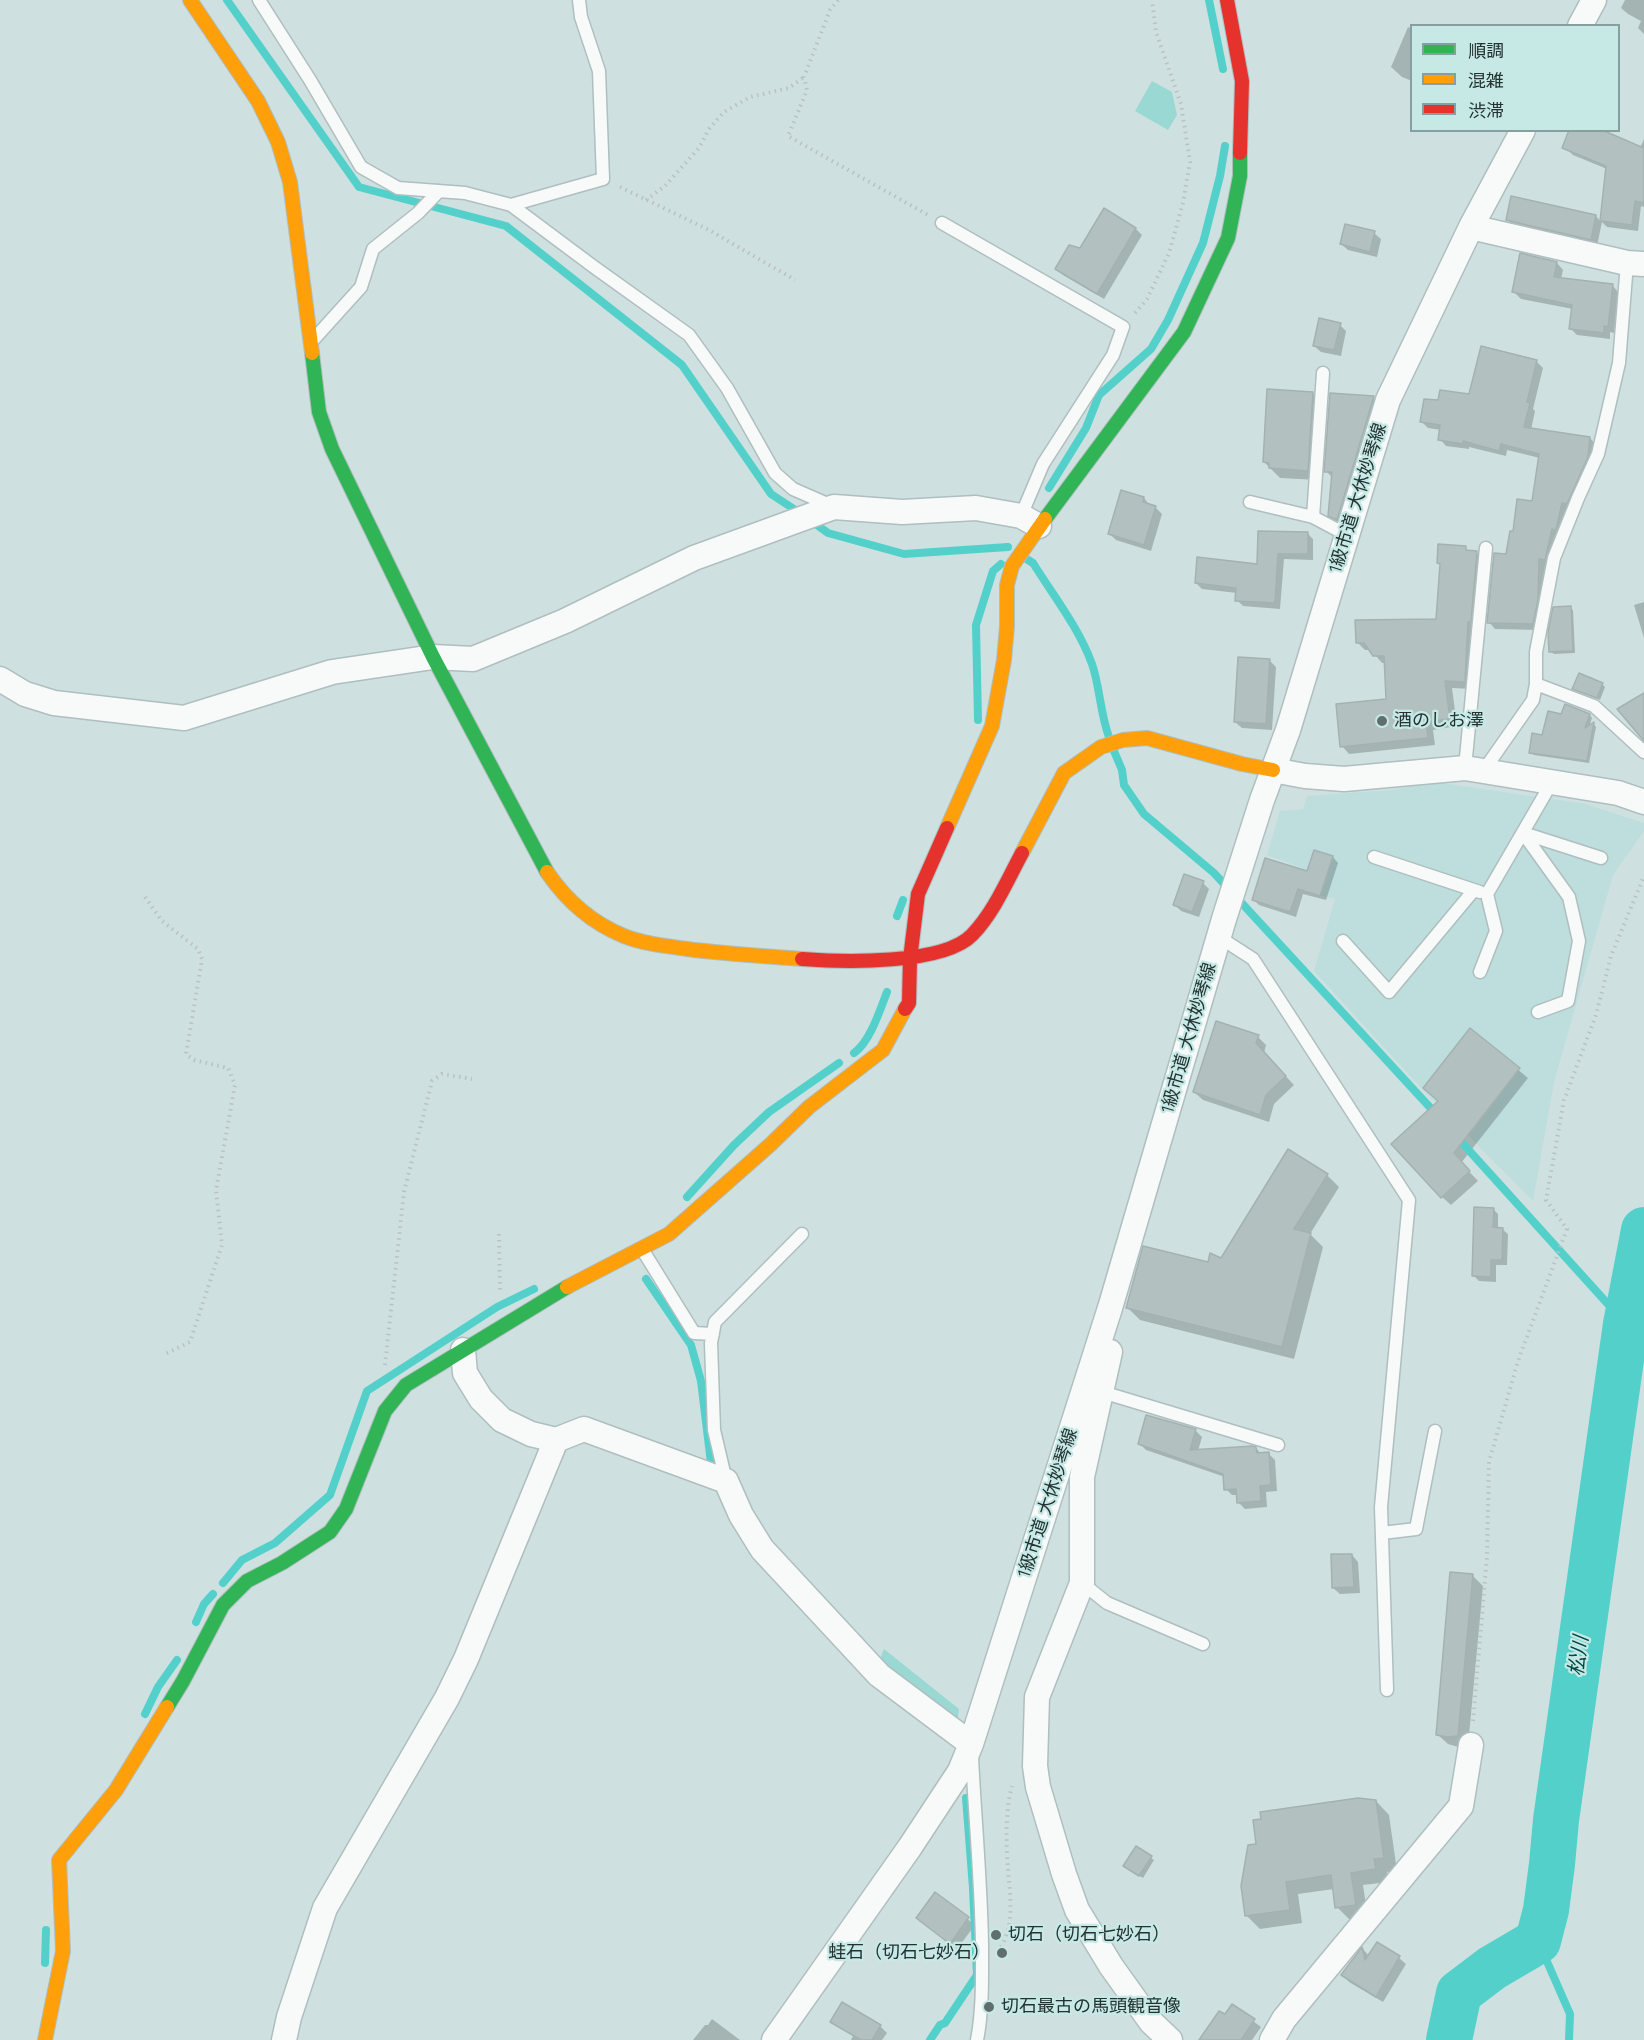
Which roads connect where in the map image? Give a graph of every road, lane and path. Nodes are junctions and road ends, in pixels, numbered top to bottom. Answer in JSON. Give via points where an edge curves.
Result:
{"nodes":[{"id":1,"x":190,"y":0,"type":"edge"},
{"id":2,"x":259,"y":0,"type":"edge"},
{"id":3,"x":579,"y":0,"type":"edge"},
{"id":4,"x":838,"y":0,"type":"edge"},
{"id":5,"x":1152,"y":0,"type":"edge"},
{"id":6,"x":1227,"y":0,"type":"edge"},
{"id":7,"x":1594,"y":0,"type":"edge"},
{"id":8,"x":1581,"y":24,"type":"edge"},
{"id":9,"x":804,"y":77,"type":"junction"},
{"id":10,"x":1522,"y":132,"type":"edge"},
{"id":11,"x":603,"y":179,"type":"junction"},
{"id":12,"x":436,"y":193,"type":"junction"},
{"id":13,"x":646,"y":200,"type":"junction"},
{"id":14,"x":511,"y":205,"type":"junction"},
{"id":15,"x":942,"y":223,"type":"joint"},
{"id":16,"x":1471,"y":227,"type":"junction"},
{"id":17,"x":1636,"y":263,"type":"edge"},
{"id":18,"x":795,"y":280,"type":"dead end"},
{"id":19,"x":1123,"y":327,"type":"junction"},
{"id":20,"x":309,"y":344,"type":"junction"},
{"id":21,"x":1323,"y":373,"type":"dead end"},
{"id":22,"x":1250,"y":502,"type":"dead end"},
{"id":23,"x":825,"y":510,"type":"junction"},
{"id":24,"x":1313,"y":517,"type":"junction"},
{"id":25,"x":1030,"y":521,"type":"junction"},
{"id":26,"x":1347,"y":535,"type":"junction"},
{"id":27,"x":1486,"y":548,"type":"dead end"},
{"id":28,"x":433,"y":657,"type":"junction"},
{"id":29,"x":0,"y":679,"type":"edge"},
{"id":30,"x":1536,"y":684,"type":"junction"},
{"id":31,"x":1644,"y":752,"type":"edge"},
{"id":32,"x":1474,"y":769,"type":"junction"},
{"id":33,"x":1273,"y":770,"type":"junction"},
{"id":34,"x":1552,"y":782,"type":"junction"},
{"id":35,"x":1644,"y":802,"type":"edge"},
{"id":36,"x":1523,"y":833,"type":"junction"},
{"id":37,"x":1374,"y":856,"type":"dead end"},
{"id":38,"x":1601,"y":858,"type":"dead end"},
{"id":39,"x":1644,"y":876,"type":"edge"},
{"id":40,"x":1474,"y":890,"type":"junction"},
{"id":41,"x":1487,"y":894,"type":"junction"},
{"id":42,"x":145,"y":897,"type":"dead end"},
{"id":43,"x":1222,"y":928,"type":"junction"},
{"id":44,"x":1343,"y":941,"type":"dead end"},
{"id":45,"x":910,"y":959,"type":"junction"},
{"id":46,"x":1480,"y":972,"type":"dead end"},
{"id":47,"x":1538,"y":1012,"type":"dead end"},
{"id":48,"x":472,"y":1079,"type":"dead end"},
{"id":49,"x":499,"y":1234,"type":"dead end"},
{"id":50,"x":802,"y":1234,"type":"dead end"},
{"id":51,"x":642,"y":1248,"type":"junction"},
{"id":52,"x":500,"y":1295,"type":"dead end"},
{"id":53,"x":1110,"y":1308,"type":"junction"},
{"id":54,"x":712,"y":1334,"type":"junction"},
{"id":55,"x":464,"y":1350,"type":"junction"},
{"id":56,"x":163,"y":1355,"type":"dead end"},
{"id":57,"x":384,"y":1364,"type":"dead end"},
{"id":58,"x":1102,"y":1392,"type":"junction"},
{"id":59,"x":1435,"y":1431,"type":"dead end"},
{"id":60,"x":556,"y":1440,"type":"junction"},
{"id":61,"x":1278,"y":1445,"type":"dead end"},
{"id":62,"x":726,"y":1481,"type":"junction"},
{"id":63,"x":1382,"y":1533,"type":"junction"},
{"id":64,"x":1082,"y":1583,"type":"junction"},
{"id":65,"x":1203,"y":1644,"type":"dead end"},
{"id":66,"x":1387,"y":1690,"type":"dead end"},
{"id":67,"x":971,"y":1744,"type":"junction"},
{"id":68,"x":1471,"y":1745,"type":"joint"},
{"id":69,"x":1012,"y":1782,"type":"dead end"},
{"id":70,"x":982,"y":1967,"type":"junction"},
{"id":71,"x":45,"y":2040,"type":"edge"},
{"id":72,"x":284,"y":2040,"type":"edge"},
{"id":73,"x":774,"y":2040,"type":"edge"},
{"id":74,"x":977,"y":2040,"type":"edge"},
{"id":75,"x":1170,"y":2040,"type":"edge"},
{"id":76,"x":1272,"y":2040,"type":"edge"}],
"edges":[{"from":1,"to":20,"type":"street","via":[[258,101],[278,142],[290,182]]},
{"from":2,"to":12,"type":"lane","via":[[361,167],[398,188]]},
{"from":3,"to":11,"type":"lane","via":[[599,70]]},
{"from":4,"to":9,"type":"path","via":[[830,10]]},
{"from":5,"to":19,"type":"path","via":[[1156,32],[1181,104],[1190,162],[1169,253],[1147,299]]},
{"from":6,"to":25,"type":"street","via":[[1242,81],[1240,176],[1228,238],[1184,332],[1088,463]]},
{"from":7,"to":8,"type":"street"},
{"from":9,"to":13,"type":"path","via":[[789,88],[750,96],[724,112],[699,148],[665,186]]},
{"from":9,"to":15,"type":"path","via":[[807,90],[788,136]]},
{"from":10,"to":16,"type":"street","name":"1級市道 大休妙琴線"},
{"from":11,"to":13,"type":"path"},
{"from":11,"to":14,"type":"lane"},
{"from":12,"to":14,"type":"lane","via":[[465,193]]},
{"from":12,"to":20,"type":"lane","via":[[373,249],[361,287]]},
{"from":13,"to":18,"type":"path","via":[[709,230]]},
{"from":14,"to":23,"type":"lane","via":[[689,335],[727,388],[775,473]]},
{"from":15,"to":19,"type":"lane"},
{"from":16,"to":17,"type":"street"},
{"from":16,"to":26,"type":"street","name":"1級市道 大休妙琴線","via":[[1388,399]]},
{"from":17,"to":30,"type":"lane","via":[[1598,454],[1554,558],[1536,652]]},
{"from":19,"to":25,"type":"lane","via":[[1113,355],[1044,464]]},
{"from":20,"to":28,"type":"street","via":[[319,412],[332,449]]},
{"from":21,"to":24,"type":"lane"},
{"from":22,"to":24,"type":"lane"},
{"from":23,"to":25,"type":"street","via":[[902,512],[976,508]]},
{"from":23,"to":28,"type":"street","via":[[694,558],[565,621],[473,659]]},
{"from":24,"to":26,"type":"lane"},
{"from":25,"to":45,"type":"street","via":[[1025,548],[1012,566],[1007,585],[1004,660],[992,726],[918,894]]},
{"from":26,"to":33,"type":"street","name":"1級市道 大休妙琴線"},
{"from":27,"to":32,"type":"lane"},
{"from":28,"to":29,"type":"street","via":[[332,672],[183,718],[54,703],[25,694]]},
{"from":28,"to":45,"type":"street","via":[[544,867],[576,906],[601,924],[649,944],[705,951],[816,960]]},
{"from":30,"to":31,"type":"lane","via":[[1594,706]]},
{"from":30,"to":32,"type":"lane","via":[[1533,700]]},
{"from":32,"to":33,"type":"street","via":[[1344,779]]},
{"from":32,"to":34,"type":"street"},
{"from":33,"to":43,"type":"street","name":"1級市道 大休妙琴線"},
{"from":33,"to":45,"type":"street","via":[[1147,738],[1101,747],[1064,773],[990,912],[970,937],[949,948]]},
{"from":34,"to":35,"type":"street","via":[[1618,793]]},
{"from":34,"to":36,"type":"lane"},
{"from":36,"to":38,"type":"lane"},
{"from":36,"to":41,"type":"lane"},
{"from":36,"to":47,"type":"lane","via":[[1569,897],[1579,941],[1568,1001]]},
{"from":37,"to":40,"type":"lane"},
{"from":39,"to":68,"type":"path","via":[[1611,956],[1596,1016],[1564,1100],[1546,1200],[1568,1229],[1518,1361],[1489,1462],[1487,1556]]},
{"from":40,"to":41,"type":"lane"},
{"from":40,"to":44,"type":"lane","via":[[1389,992]]},
{"from":41,"to":46,"type":"lane","via":[[1496,931]]},
{"from":42,"to":56,"type":"path","via":[[162,921],[198,950],[202,959],[186,1054],[194,1060],[228,1068],[236,1085],[216,1190],[222,1245],[190,1342]]},
{"from":43,"to":53,"type":"street","name":"1級市道 大休妙琴線"},
{"from":43,"to":63,"type":"lane","via":[[1252,959],[1409,1200],[1381,1508]]},
{"from":45,"to":51,"type":"street","via":[[909,1003],[883,1050],[809,1107],[669,1234]]},
{"from":48,"to":57,"type":"path","via":[[442,1074],[432,1081],[404,1192]]},
{"from":49,"to":52,"type":"path"},
{"from":50,"to":54,"type":"lane","via":[[715,1323]]},
{"from":51,"to":54,"type":"lane","via":[[694,1333]]},
{"from":51,"to":55,"type":"street","via":[[574,1283]]},
{"from":53,"to":58,"type":"street","via":[[1112,1341]]},
{"from":53,"to":67,"type":"street","name":"1級市道 大休妙琴線"},
{"from":54,"to":62,"type":"lane","via":[[714,1430]]},
{"from":55,"to":60,"type":"street","via":[[465,1373],[481,1399],[502,1420],[531,1434]]},
{"from":55,"to":71,"type":"street","via":[[406,1385],[385,1411],[346,1509],[330,1532],[247,1581],[223,1605],[183,1681],[116,1790],[59,1860],[63,1952]]},
{"from":58,"to":61,"type":"lane"},
{"from":58,"to":64,"type":"street","via":[[1082,1477]]},
{"from":59,"to":63,"type":"lane","via":[[1416,1529]]},
{"from":60,"to":62,"type":"street","via":[[584,1430]]},
{"from":60,"to":72,"type":"street","via":[[447,1698],[325,1908]]},
{"from":62,"to":67,"type":"street","via":[[762,1549],[879,1675]]},
{"from":63,"to":66,"type":"lane"},
{"from":64,"to":65,"type":"lane","via":[[1107,1603]]},
{"from":64,"to":75,"type":"street","via":[[1037,1697],[1038,1787],[1077,1910],[1151,2022]]},
{"from":67,"to":70,"type":"lane"},
{"from":67,"to":73,"type":"street","name":"1級市道 大休妙琴線","via":[[960,1771],[910,1847]]},
{"from":68,"to":76,"type":"street","via":[[1461,1806],[1284,2019]]},
{"from":69,"to":70,"type":"path","via":[[1007,1814],[1012,1904],[1005,1941]]},
{"from":70,"to":74,"type":"lane"}]}
